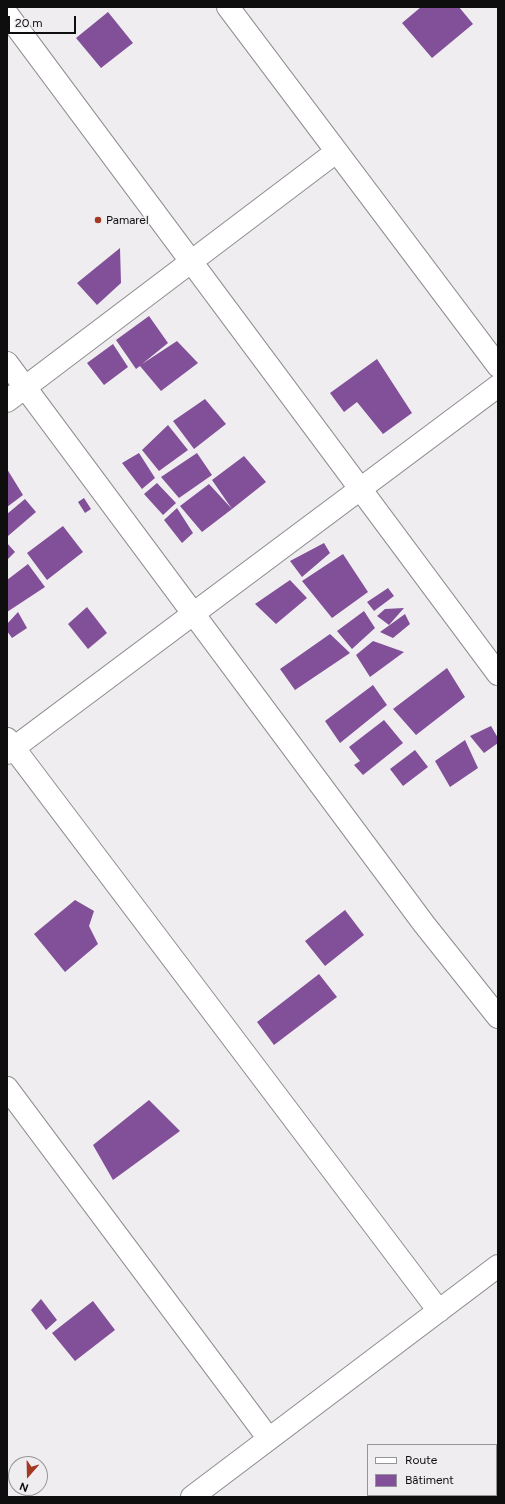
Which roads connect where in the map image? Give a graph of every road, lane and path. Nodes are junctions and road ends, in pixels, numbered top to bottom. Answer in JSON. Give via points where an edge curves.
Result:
{"nodes":[{"id":1,"x":228,"y":7,"type":"edge"},
{"id":2,"x":7,"y":14,"type":"edge"},
{"id":3,"x":336,"y":152,"type":"junction"},
{"id":4,"x":191,"y":262,"type":"junction"},
{"id":5,"x":7,"y":363,"type":"edge"},
{"id":6,"x":498,"y":366,"type":"edge"},
{"id":7,"x":498,"y":386,"type":"edge"},
{"id":8,"x":25,"y":387,"type":"junction"},
{"id":9,"x":7,"y":401,"type":"edge"},
{"id":10,"x":360,"y":489,"type":"junction"},
{"id":11,"x":193,"y":614,"type":"junction"},
{"id":12,"x":498,"y":674,"type":"edge"},
{"id":13,"x":9,"y":747,"type":"edge"},
{"id":14,"x":498,"y":1018,"type":"edge"},
{"id":15,"x":7,"y":1088,"type":"edge"},
{"id":16,"x":498,"y":1266,"type":"edge"},
{"id":17,"x":439,"y":1311,"type":"junction"},
{"id":18,"x":269,"y":1438,"type":"junction"},
{"id":19,"x":192,"y":1497,"type":"edge"}],
"edges":[{"from":1,"to":3,"type":"street"},
{"from":2,"to":4,"type":"street"},
{"from":3,"to":4,"type":"street"},
{"from":3,"to":6,"type":"street"},
{"from":4,"to":8,"type":"street"},
{"from":4,"to":10,"type":"street"},
{"from":5,"to":8,"type":"street"},
{"from":7,"to":10,"type":"street"},
{"from":8,"to":9,"type":"street"},
{"from":8,"to":11,"type":"street"},
{"from":10,"to":11,"type":"street"},
{"from":10,"to":12,"type":"street"},
{"from":11,"to":13,"type":"street"},
{"from":11,"to":14,"type":"street","via":[[424,924]]},
{"from":13,"to":17,"type":"street"},
{"from":15,"to":18,"type":"street"},
{"from":16,"to":17,"type":"street"},
{"from":17,"to":18,"type":"street"},
{"from":18,"to":19,"type":"street"}]}
